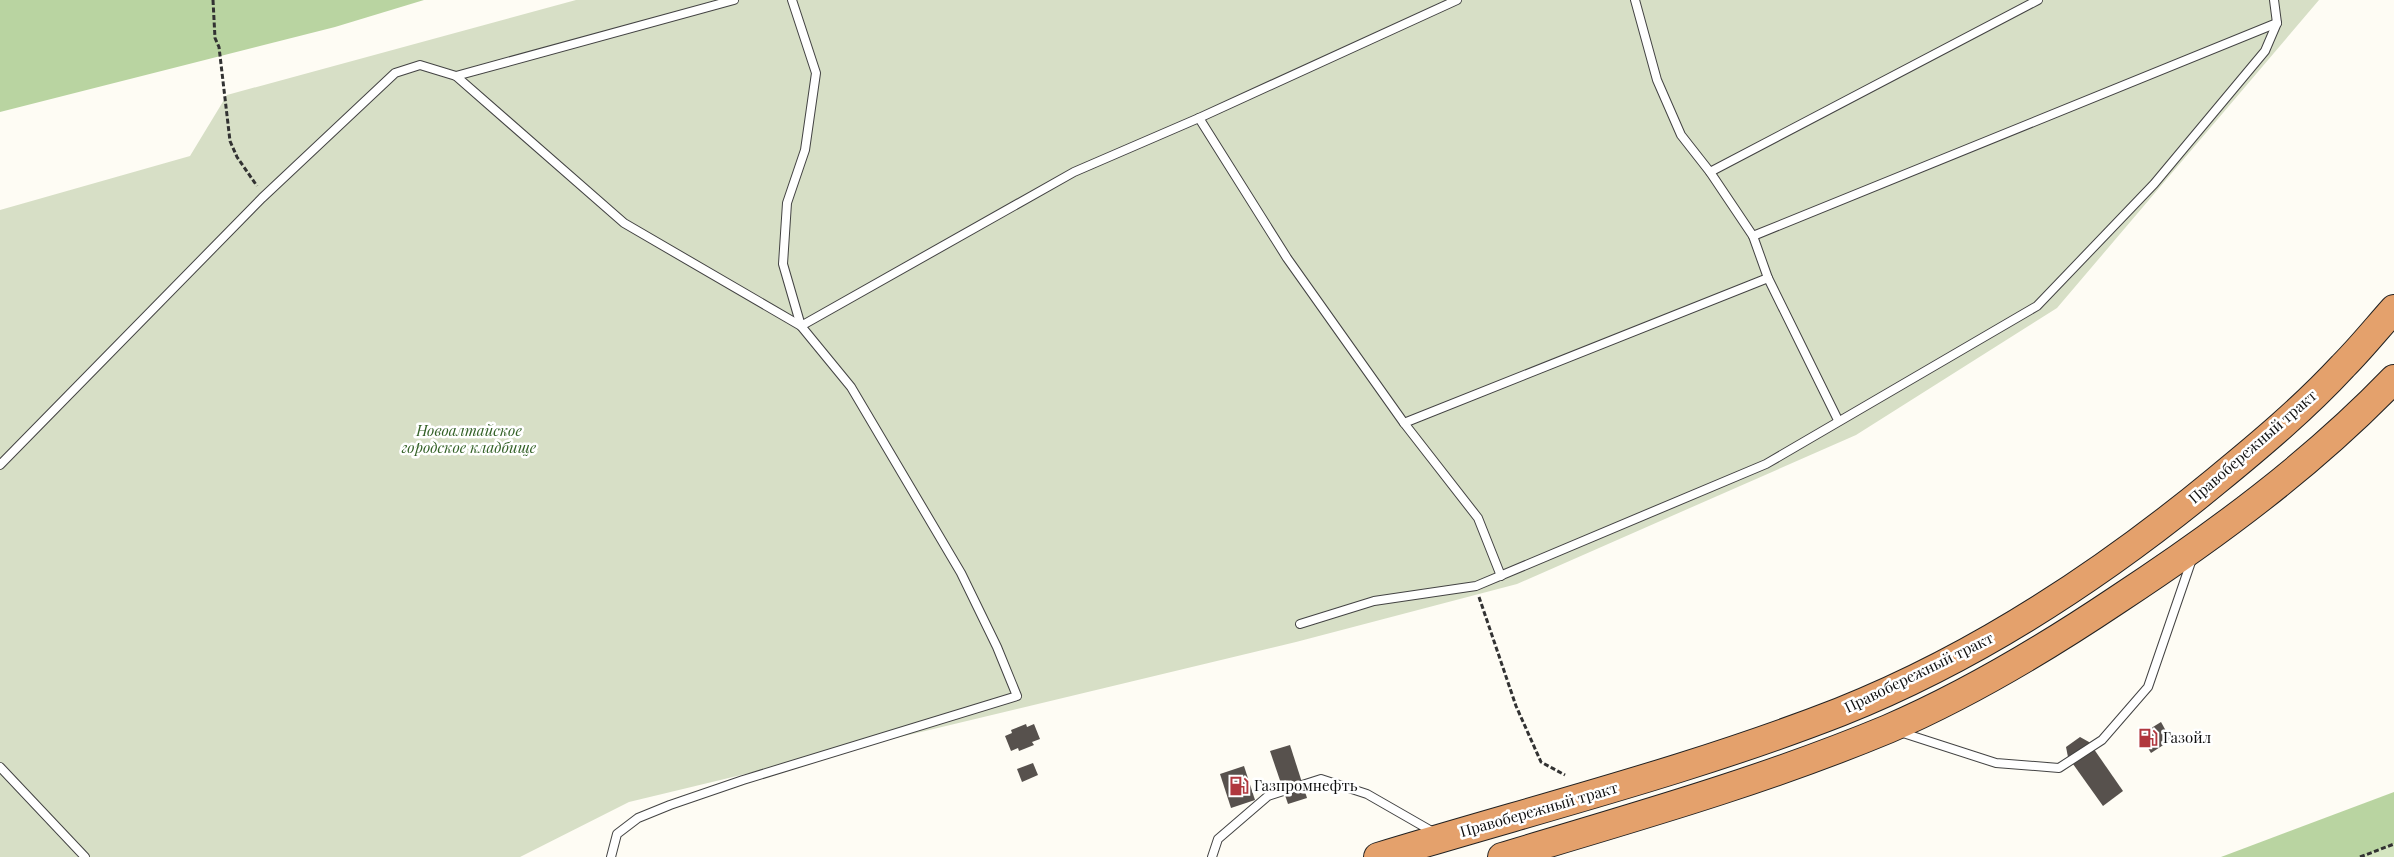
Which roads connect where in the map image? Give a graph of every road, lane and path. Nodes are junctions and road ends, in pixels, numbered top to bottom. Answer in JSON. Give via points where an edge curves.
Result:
{"nodes":[{"id":1,"x":213,"y":0,"type":"edge"},
{"id":2,"x":734,"y":0,"type":"edge"},
{"id":3,"x":792,"y":0,"type":"edge"},
{"id":4,"x":1457,"y":0,"type":"edge"},
{"id":5,"x":1635,"y":0,"type":"edge"},
{"id":6,"x":2038,"y":0,"type":"edge"},
{"id":7,"x":2274,"y":0,"type":"edge"},
{"id":8,"x":2277,"y":22,"type":"junction"},
{"id":9,"x":456,"y":76,"type":"junction"},
{"id":10,"x":1199,"y":118,"type":"junction"},
{"id":11,"x":1710,"y":172,"type":"junction"},
{"id":12,"x":262,"y":198,"type":"junction"},
{"id":13,"x":1753,"y":236,"type":"junction"},
{"id":14,"x":1768,"y":278,"type":"junction"},
{"id":15,"x":2394,"y":309,"type":"edge"},
{"id":16,"x":2394,"y":322,"type":"edge"},
{"id":17,"x":801,"y":326,"type":"junction"},
{"id":18,"x":2341,"y":368,"type":"junction"},
{"id":19,"x":2394,"y":373,"type":"edge"},
{"id":20,"x":2394,"y":379,"type":"edge"},
{"id":21,"x":2374,"y":400,"type":"junction"},
{"id":22,"x":1838,"y":420,"type":"junction"},
{"id":23,"x":1404,"y":423,"type":"junction"},
{"id":24,"x":0,"y":465,"type":"edge"},
{"id":25,"x":2196,"y":548,"type":"junction"},
{"id":26,"x":1501,"y":576,"type":"junction"},
{"id":27,"x":1476,"y":586,"type":"junction"},
{"id":28,"x":1300,"y":624,"type":"dead end"},
{"id":29,"x":1889,"y":728,"type":"junction"},
{"id":30,"x":0,"y":767,"type":"edge"},
{"id":31,"x":1566,"y":775,"type":"dead end"},
{"id":32,"x":1443,"y":837,"type":"junction"},
{"id":33,"x":2394,"y":844,"type":"edge"},
{"id":34,"x":85,"y":857,"type":"edge"},
{"id":35,"x":611,"y":857,"type":"edge"},
{"id":36,"x":1212,"y":857,"type":"edge"},
{"id":37,"x":1378,"y":857,"type":"edge"},
{"id":38,"x":1502,"y":857,"type":"edge"},
{"id":39,"x":2360,"y":857,"type":"edge"}],
"edges":[{"from":1,"to":12,"type":"path","via":[[214,31],[219,47],[230,141]]},
{"from":2,"to":9,"type":"lane"},
{"from":3,"to":17,"type":"lane","via":[[816,73],[805,150],[787,203],[783,264]]},
{"from":4,"to":10,"type":"lane"},
{"from":5,"to":11,"type":"lane","via":[[1658,80],[1681,135]]},
{"from":6,"to":11,"type":"lane"},
{"from":7,"to":8,"type":"lane"},
{"from":8,"to":13,"type":"lane"},
{"from":8,"to":22,"type":"lane","via":[[2265,51],[2154,184],[2037,306]]},
{"from":9,"to":12,"type":"lane","via":[[420,65],[395,74]]},
{"from":9,"to":17,"type":"lane","via":[[624,222]]},
{"from":10,"to":17,"type":"lane","via":[[1074,172]]},
{"from":10,"to":23,"type":"lane","via":[[1287,258]]},
{"from":11,"to":13,"type":"lane"},
{"from":12,"to":24,"type":"lane"},
{"from":13,"to":14,"type":"lane"},
{"from":14,"to":22,"type":"lane"},
{"from":14,"to":23,"type":"lane"},
{"from":15,"to":18,"type":"highway","name":"Правобережный тракт"},
{"from":16,"to":18,"type":"highway"},
{"from":17,"to":35,"type":"lane","via":[[851,387],[961,573],[1017,696],[670,805],[638,818],[617,834]]},
{"from":18,"to":32,"type":"highway","name":"Правобережный тракт","via":[[2262,443],[2120,556],[1993,639],[1842,711],[1735,751]]},
{"from":19,"to":21,"type":"highway"},
{"from":20,"to":21,"type":"highway"},
{"from":21,"to":25,"type":"highway","via":[[2288,476]]},
{"from":22,"to":26,"type":"lane","via":[[1766,464]]},
{"from":23,"to":26,"type":"lane","via":[[1478,518]]},
{"from":25,"to":29,"type":"highway","via":[[2009,668]]},
{"from":25,"to":29,"type":"lane","via":[[2148,687],[2102,740],[2059,768],[1996,762]]},
{"from":26,"to":27,"type":"lane"},
{"from":27,"to":28,"type":"lane","via":[[1374,601]]},
{"from":27,"to":31,"type":"path","via":[[1516,706],[1541,762]]},
{"from":29,"to":38,"type":"highway","via":[[1766,776]]},
{"from":30,"to":34,"type":"lane"},
{"from":32,"to":36,"type":"lane","via":[[1367,794],[1321,779],[1268,796],[1218,839]]},
{"from":32,"to":37,"type":"highway","name":"Правобережный тракт"},
{"from":33,"to":39,"type":"path"}]}
